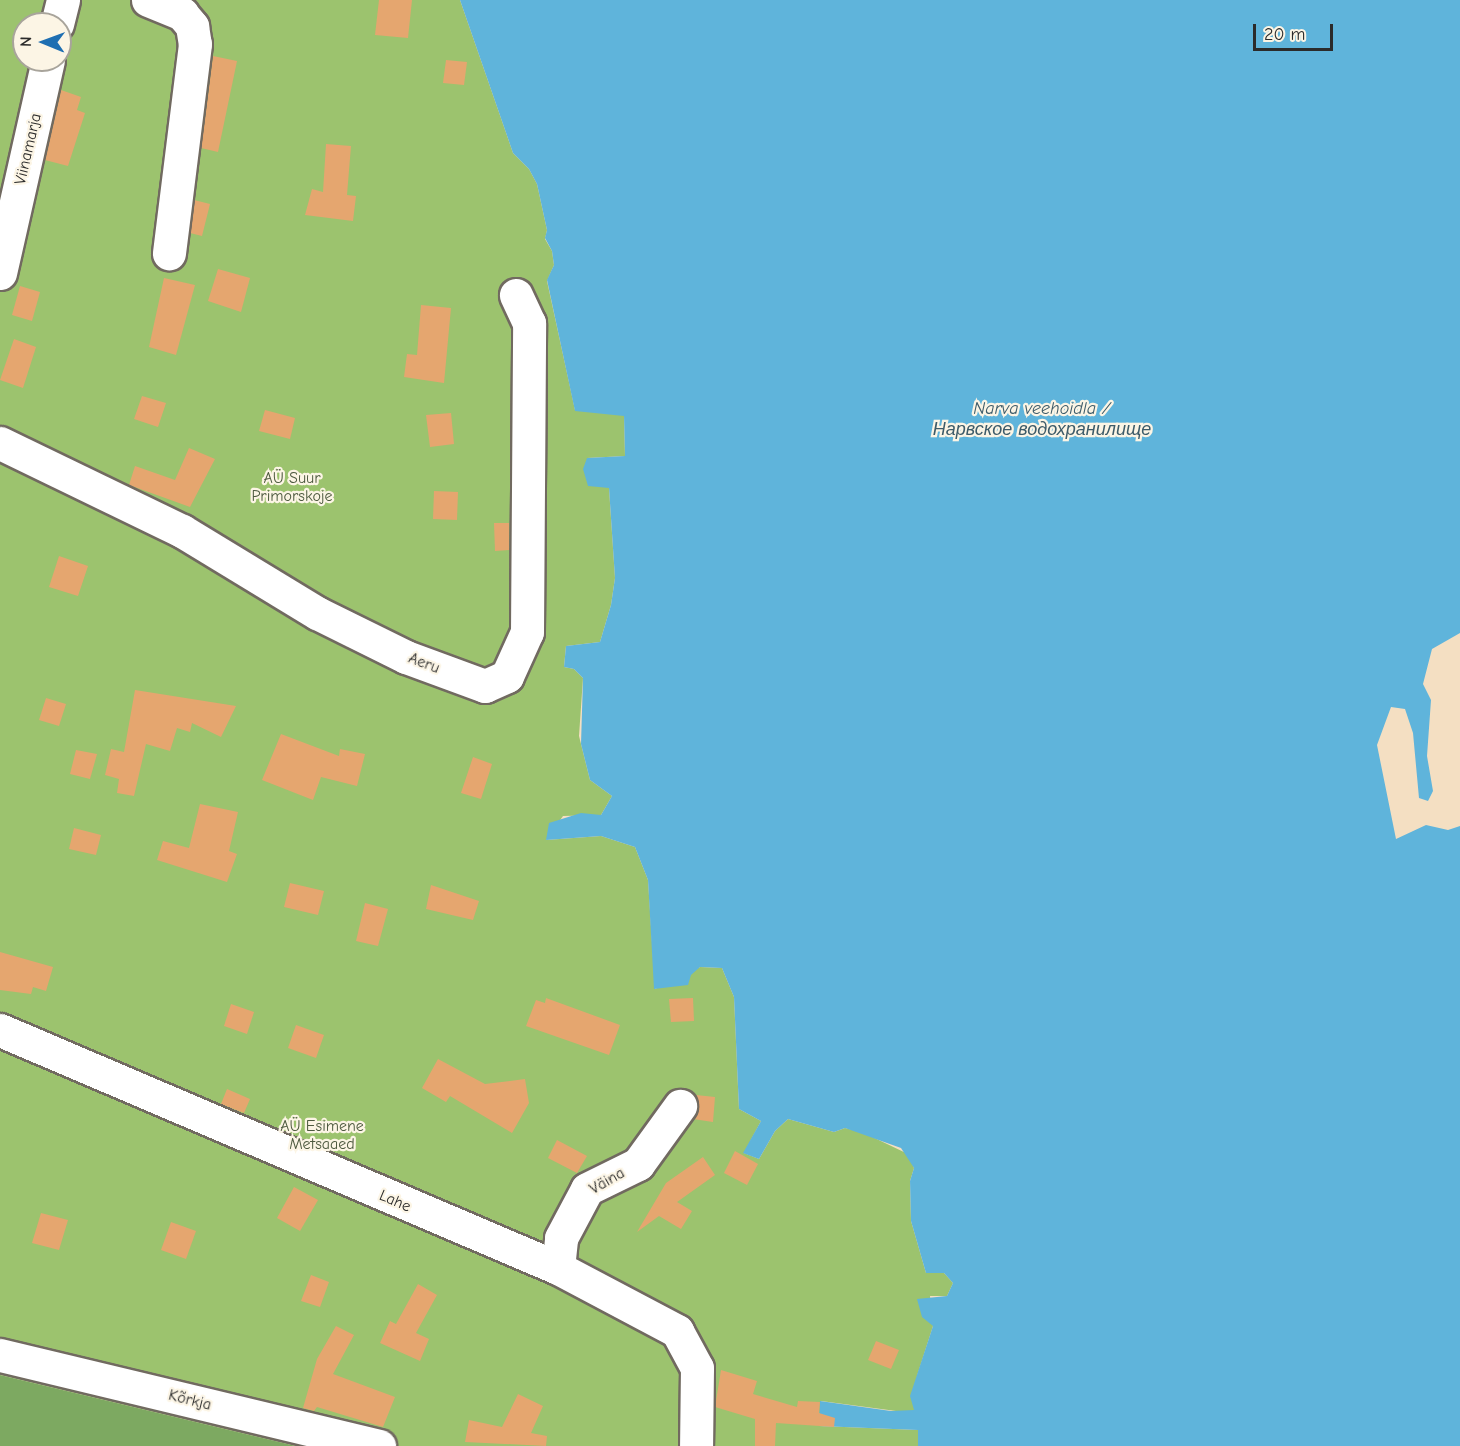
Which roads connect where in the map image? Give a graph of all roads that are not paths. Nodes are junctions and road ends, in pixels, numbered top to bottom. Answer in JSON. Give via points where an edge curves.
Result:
{"nodes":[{"id":1,"x":148,"y":0,"type":"edge"},
{"id":2,"x":45,"y":72,"type":"edge"},
{"id":3,"x":169,"y":253,"type":"dead end"},
{"id":4,"x":0,"y":273,"type":"edge"},
{"id":5,"x":516,"y":295,"type":"dead end"},
{"id":6,"x":0,"y":443,"type":"edge"},
{"id":7,"x":0,"y":1030,"type":"edge"},
{"id":8,"x":680,"y":1106,"type":"dead end"},
{"id":9,"x":558,"y":1268,"type":"junction"},
{"id":10,"x":0,"y":1355,"type":"edge"},
{"id":11,"x":379,"y":1446,"type":"edge"},
{"id":12,"x":696,"y":1446,"type":"edge"}],
"edges":[{"from":1,"to":3,"type":"street","via":[[182,14],[192,26],[195,44]]},
{"from":2,"to":4,"type":"street","name":"Viinamarja"},
{"from":5,"to":6,"type":"street","name":"Aeru","via":[[529,323],[527,632],[507,676],[485,686],[406,657],[317,613],[183,531]]},
{"from":7,"to":9,"type":"street","name":"Lahe"},
{"from":8,"to":9,"type":"street","name":"Väina","via":[[638,1164],[587,1189],[561,1238]]},
{"from":9,"to":12,"type":"street","name":"Lahe","via":[[677,1331],[697,1368]]},
{"from":10,"to":11,"type":"street","name":"Kõrkja"}]}
